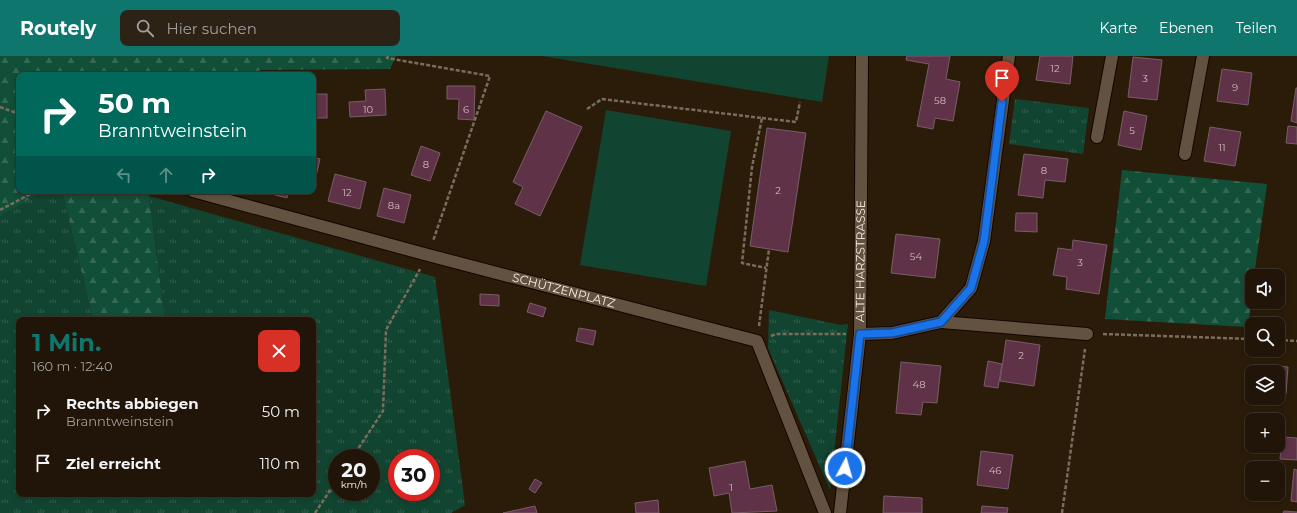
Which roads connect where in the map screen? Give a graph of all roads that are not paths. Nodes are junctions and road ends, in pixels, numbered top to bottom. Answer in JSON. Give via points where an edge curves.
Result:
{"nodes":[{"id":1,"x":862,"y":56,"type":"edge"},
{"id":2,"x":1009,"y":56,"type":"edge"},
{"id":3,"x":1112,"y":56,"type":"edge"},
{"id":4,"x":1203,"y":56,"type":"edge"},
{"id":5,"x":1097,"y":136,"type":"dead end"},
{"id":6,"x":1185,"y":154,"type":"dead end"},
{"id":7,"x":204,"y":194,"type":"edge"},
{"id":8,"x":941,"y":322,"type":"junction"},
{"id":9,"x":860,"y":334,"type":"junction"},
{"id":10,"x":1087,"y":334,"type":"road end"},
{"id":11,"x":825,"y":513,"type":"edge"},
{"id":12,"x":840,"y":513,"type":"edge"}],
"edges":[{"from":1,"to":9,"type":"street","name":"ALTE HARZSTRASSE"},
{"from":2,"to":8,"type":"street","via":[[984,241],[971,288]]},
{"from":3,"to":5,"type":"street"},
{"from":4,"to":6,"type":"street"},
{"from":7,"to":11,"type":"street","name":"SCHÜTZENPLATZ","via":[[757,341]]},
{"from":8,"to":9,"type":"street","via":[[892,333]]},
{"from":8,"to":10,"type":"street"},
{"from":9,"to":12,"type":"street","name":"ALTE HARZSTRASSE"}]}
